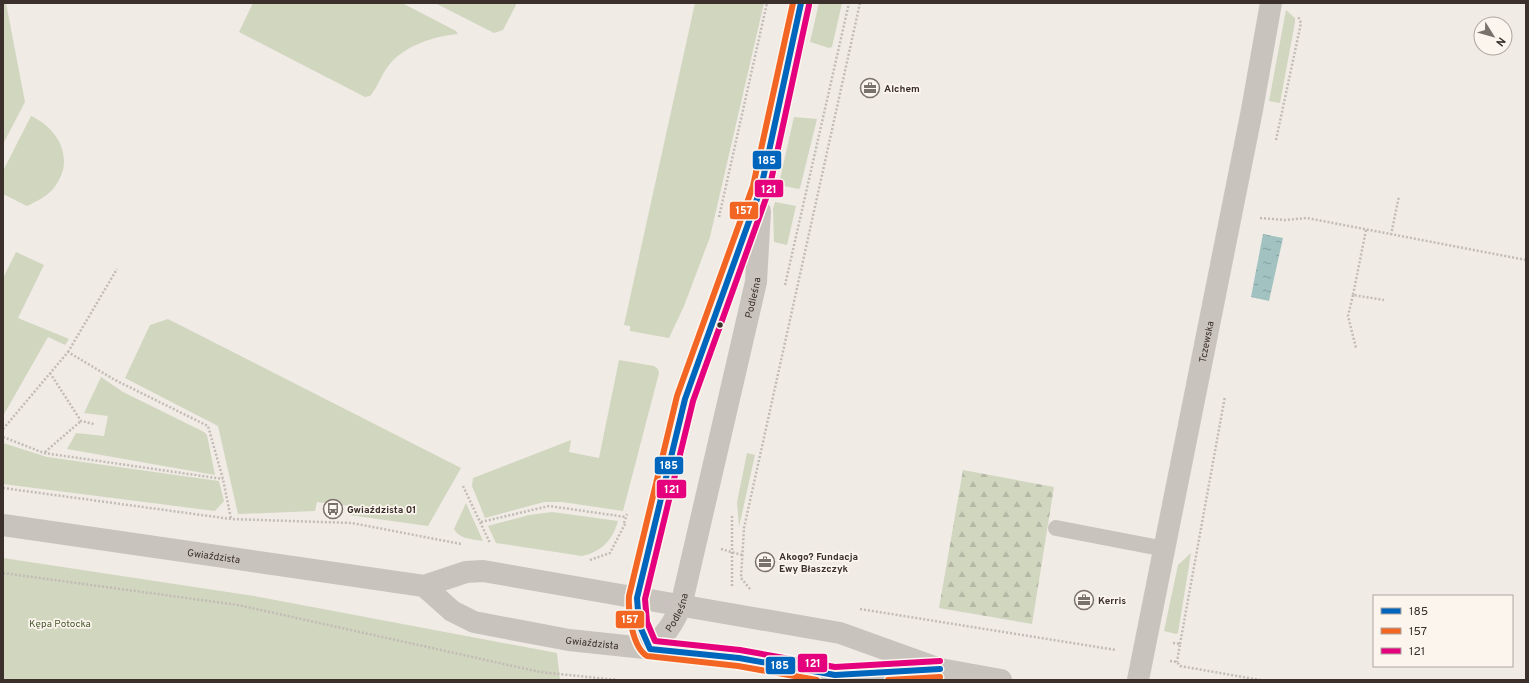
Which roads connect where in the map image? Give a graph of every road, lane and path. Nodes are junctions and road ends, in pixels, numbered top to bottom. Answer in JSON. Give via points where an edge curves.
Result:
{"nodes":[{"id":1,"x":767,"y":3,"type":"edge"},
{"id":2,"x":801,"y":3,"type":"edge"},
{"id":3,"x":860,"y":3,"type":"edge"},
{"id":4,"x":1271,"y":3,"type":"edge"},
{"id":5,"x":761,"y":188,"type":"junction"},
{"id":6,"x":1399,"y":196,"type":"dead end"},
{"id":7,"x":1260,"y":218,"type":"dead end"},
{"id":8,"x":718,"y":222,"type":"dead end"},
{"id":9,"x":1366,"y":230,"type":"junction"},
{"id":10,"x":1391,"y":235,"type":"junction"},
{"id":11,"x":1526,"y":260,"type":"edge"},
{"id":12,"x":117,"y":269,"type":"dead end"},
{"id":13,"x":1353,"y":295,"type":"junction"},
{"id":14,"x":1384,"y":300,"type":"dead end"},
{"id":15,"x":1356,"y":348,"type":"dead end"},
{"id":16,"x":68,"y":352,"type":"junction"},
{"id":17,"x":50,"y":374,"type":"junction"},
{"id":18,"x":80,"y":421,"type":"junction"},
{"id":19,"x":94,"y":424,"type":"dead end"},
{"id":20,"x":3,"y":429,"type":"edge"},
{"id":21,"x":3,"y":437,"type":"edge"},
{"id":22,"x":44,"y":453,"type":"junction"},
{"id":23,"x":223,"y":479,"type":"junction"},
{"id":24,"x":463,"y":486,"type":"dead end"},
{"id":25,"x":3,"y":488,"type":"edge"},
{"id":26,"x":628,"y":510,"type":"dead end"},
{"id":27,"x":626,"y":517,"type":"junction"},
{"id":28,"x":231,"y":519,"type":"junction"},
{"id":29,"x":481,"y":522,"type":"junction"},
{"id":30,"x":624,"y":523,"type":"junction"},
{"id":31,"x":629,"y":524,"type":"dead end"},
{"id":32,"x":3,"y":525,"type":"edge"},
{"id":33,"x":1056,"y":528,"type":"dead end"},
{"id":34,"x":491,"y":544,"type":"dead end"},
{"id":35,"x":465,"y":545,"type":"dead end"},
{"id":36,"x":719,"y":549,"type":"dead end"},
{"id":37,"x":1165,"y":549,"type":"junction"},
{"id":38,"x":742,"y":555,"type":"junction"},
{"id":39,"x":584,"y":563,"type":"dead end"},
{"id":40,"x":3,"y":573,"type":"edge"},
{"id":41,"x":424,"y":586,"type":"junction"},
{"id":42,"x":751,"y":590,"type":"dead end"},
{"id":43,"x":637,"y":598,"type":"junction"},
{"id":44,"x":681,"y":606,"type":"junction"},
{"id":45,"x":853,"y":608,"type":"dead end"},
{"id":46,"x":650,"y":649,"type":"junction"},
{"id":47,"x":1112,"y":650,"type":"dead end"},
{"id":48,"x":1177,"y":662,"type":"dead end"},
{"id":49,"x":940,"y":669,"type":"junction"},
{"id":50,"x":617,"y":680,"type":"edge"},
{"id":51,"x":1001,"y":680,"type":"edge"},
{"id":52,"x":1138,"y":680,"type":"edge"},
{"id":53,"x":1260,"y":680,"type":"edge"}],
"edges":[{"from":1,"to":8,"type":"path"},
{"from":2,"to":5,"type":"street","name":"Podleśna"},
{"from":3,"to":38,"type":"path","via":[[744,528]]},
{"from":4,"to":37,"type":"street","name":"Tczewska"},
{"from":5,"to":43,"type":"street","name":"Podleśna","via":[[685,399]]},
{"from":5,"to":44,"type":"street","name":"Podleśna","via":[[756,282]]},
{"from":6,"to":10,"type":"path"},
{"from":7,"to":9,"type":"path","via":[[1307,218]]},
{"from":9,"to":10,"type":"path"},
{"from":9,"to":13,"type":"path"},
{"from":10,"to":11,"type":"path"},
{"from":12,"to":16,"type":"path"},
{"from":13,"to":14,"type":"path"},
{"from":13,"to":15,"type":"path","via":[[1348,316]]},
{"from":16,"to":17,"type":"path"},
{"from":16,"to":23,"type":"path","via":[[114,380],[208,426]]},
{"from":17,"to":18,"type":"path"},
{"from":17,"to":20,"type":"path"},
{"from":18,"to":19,"type":"path"},
{"from":18,"to":22,"type":"path"},
{"from":21,"to":22,"type":"path"},
{"from":22,"to":23,"type":"path"},
{"from":23,"to":28,"type":"path"},
{"from":24,"to":29,"type":"path"},
{"from":25,"to":28,"type":"path"},
{"from":26,"to":27,"type":"path"},
{"from":27,"to":29,"type":"path","via":[[549,506]]},
{"from":27,"to":30,"type":"path"},
{"from":28,"to":35,"type":"path","via":[[352,523]]},
{"from":29,"to":34,"type":"path"},
{"from":30,"to":31,"type":"path"},
{"from":30,"to":39,"type":"path","via":[[610,553]]},
{"from":32,"to":41,"type":"street","name":"Gwiaździsta"},
{"from":33,"to":37,"type":"lane"},
{"from":36,"to":38,"type":"path"},
{"from":37,"to":52,"type":"street","name":"Tczewska"},
{"from":38,"to":42,"type":"path","via":[[741,578]]},
{"from":40,"to":50,"type":"path","via":[[238,604],[540,672]]},
{"from":41,"to":43,"type":"street","name":"Gwiaździsta","via":[[466,572],[483,571]]},
{"from":41,"to":46,"type":"street","name":"Gwiaździsta","via":[[452,611],[474,622],[569,640]]},
{"from":43,"to":44,"type":"street","name":"Gwiaździsta"},
{"from":43,"to":46,"type":"street","name":"Podleśna","via":[[636,614],[640,632]]},
{"from":44,"to":46,"type":"street","name":"Podleśna","via":[[674,623],[663,638]]},
{"from":44,"to":49,"type":"street","name":"Gwiaździsta","via":[[840,633]]},
{"from":45,"to":47,"type":"path"},
{"from":46,"to":49,"type":"street","name":"Gwiaździsta","via":[[739,658],[835,675]]},
{"from":48,"to":53,"type":"path","via":[[1180,666]]},
{"from":49,"to":51,"type":"street","name":"Gwiaździsta"}]}
